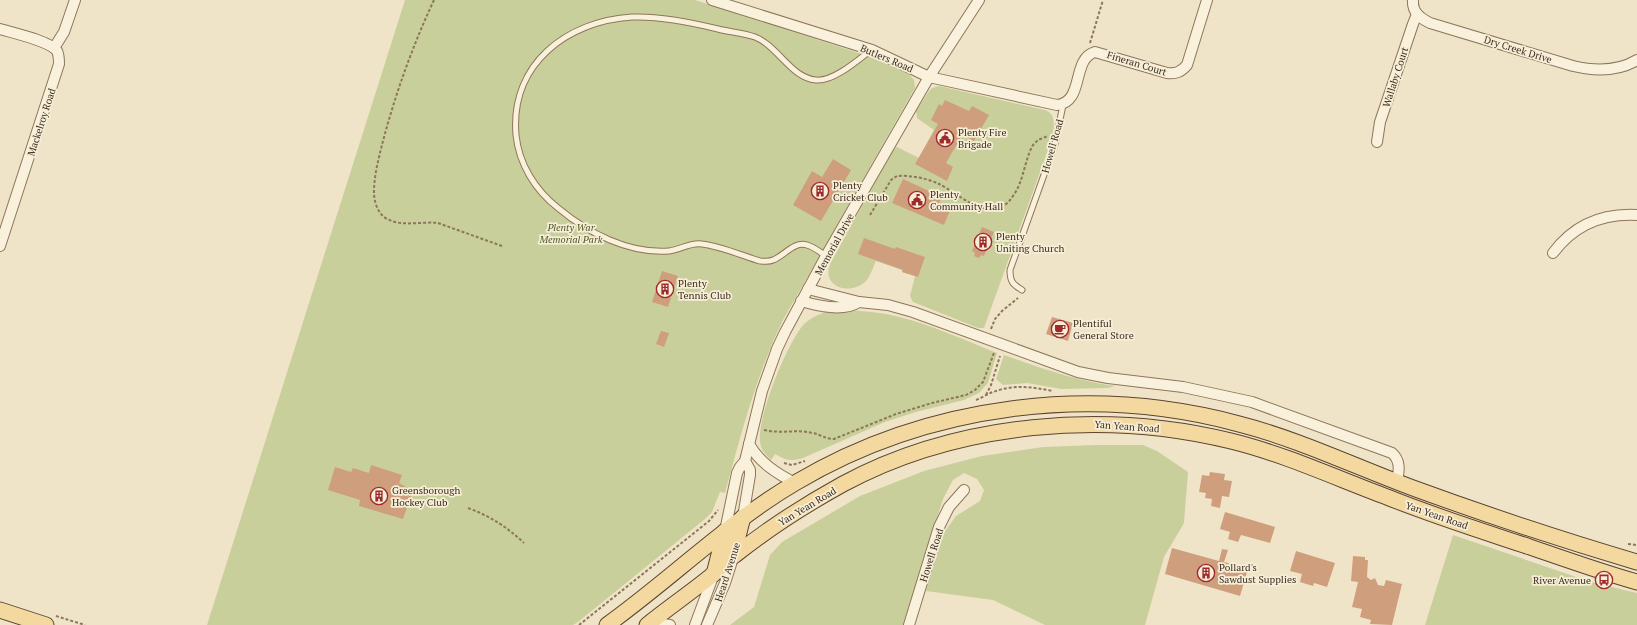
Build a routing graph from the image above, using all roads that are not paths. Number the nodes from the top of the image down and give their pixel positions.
1 (75, 0) edge
2 (712, 0) edge
3 (979, 0) edge
4 (1207, 0) edge
5 (1414, 0) edge
6 (1417, 14) junction
7 (0, 29) edge
8 (54, 48) junction
9 (872, 50) junction
10 (1089, 53) joint
11 (1637, 60) edge
12 (928, 77) junction
13 (1063, 105) junction
14 (1377, 142) dead end
15 (1637, 215) edge
16 (0, 245) edge
17 (1553, 253) dead end
18 (826, 256) junction
19 (808, 289) junction
20 (1022, 290) road end
21 (802, 301) junction
22 (859, 302) junction
23 (749, 444) junction
24 (745, 461) junction
25 (1397, 482) junction
26 (795, 483) junction
27 (964, 490) dead end
28 (744, 517) junction
29 (725, 530) junction
30 (733, 556) junction
31 (1637, 562) edge
32 (714, 574) junction
33 (1637, 582) edge
34 (0, 610) edge
35 (649, 623) edge
36 (46, 625) edge
37 (607, 625) edge
38 (670, 625) edge
39 (695, 625) edge
40 (707, 625) edge
41 (909, 625) edge

1 - 8 street
2 - 9 street, Butlers Road
3 - 12 street, Memorial Drive
4 - 10 street, Fineran Court
5 - 6 street
6 - 11 street, Dry Creek Drive
6 - 14 street, Wallaby Court
7 - 8 street
8 - 16 street, Mackelroy Road
9 - 12 street, Butlers Road
9 - 18 lane
10 - 13 street, Howell Road
12 - 13 street, Butlers Road
12 - 18 street, Memorial Drive
13 - 20 lane, Howell Road
15 - 17 street
18 - 19 street, Memorial Drive
19 - 21 street, Memorial Drive
19 - 22 street
21 - 22 street
21 - 23 street, Memorial Drive
22 - 25 street
23 - 24 street, Memorial Drive
23 - 26 street
24 - 28 street, Memorial Drive
24 - 29 street, Memorial Drive
25 - 26 main road, Yan Yean Road
25 - 31 main road, Yan Yean Road
26 - 28 main road, Yan Yean Road
27 - 41 street, Howell Road
28 - 29 main road, Yan Yean Road
28 - 30 main road, Heard Avenue
29 - 32 main road, Memorial Drive
29 - 37 main road, Yan Yean Road
30 - 32 main road, Yan Yean Road
30 - 33 main road, Yan Yean Road
30 - 40 street, Heard Avenue
32 - 35 main road, Yan Yean Road
32 - 39 street, Heard Avenue
34 - 36 main road
35 - 38 street

